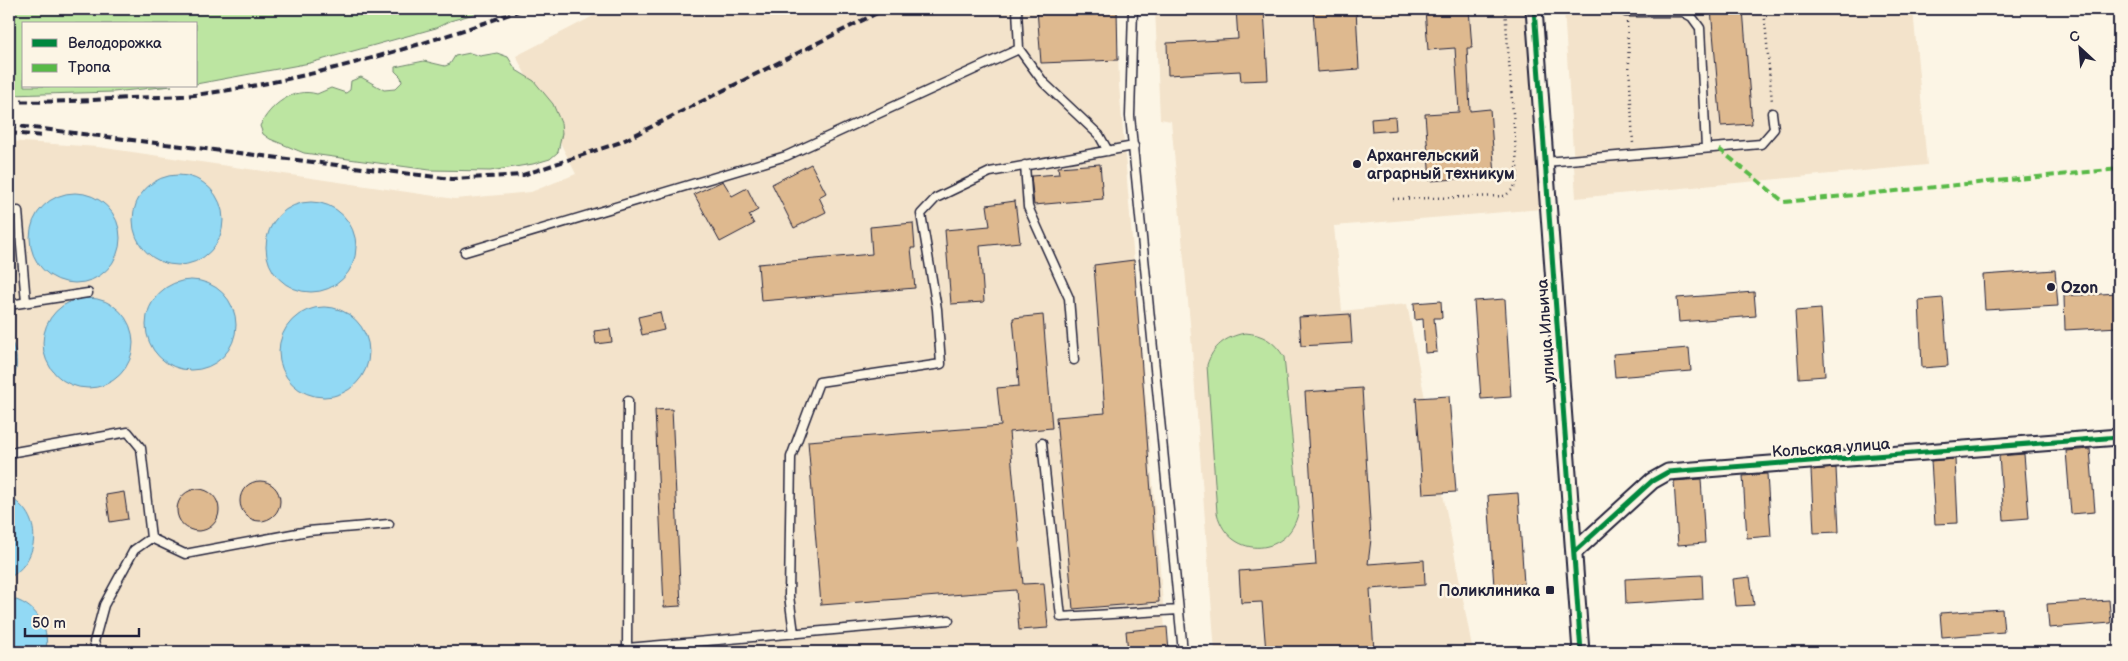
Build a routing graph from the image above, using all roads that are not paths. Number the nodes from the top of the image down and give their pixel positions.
1 (1017, 9) edge
2 (1133, 9) edge
3 (1534, 9) edge
4 (1626, 10) edge
5 (1019, 49) junction
6 (1772, 113) road end
7 (1134, 146) junction
8 (1706, 148) junction
9 (1108, 151) junction
10 (1545, 162) junction
11 (1025, 165) junction
12 (18, 211) dead end
13 (465, 252) dead end
14 (88, 293) dead end
15 (26, 302) junction
16 (9, 305) edge
17 (1074, 360) dead end
18 (628, 401) dead end
19 (2119, 437) edge
20 (1042, 443) dead end
21 (9, 453) edge
22 (389, 524) dead end
23 (151, 538) junction
24 (1574, 552) junction
25 (1179, 610) junction
26 (949, 620) dead end
27 (794, 634) junction
28 (627, 650) edge
29 (98, 652) edge
30 (1183, 652) edge
31 (1581, 652) edge

1 - 5 lane
2 - 7 lane
3 - 10 street, улица Ильича
4 - 8 lane
5 - 9 lane
5 - 13 lane
6 - 8 lane
7 - 9 lane
7 - 25 lane
8 - 10 lane
9 - 11 lane
10 - 24 street, улица Ильича
11 - 17 lane
11 - 27 lane
12 - 15 lane
14 - 15 lane
15 - 16 lane
18 - 28 lane
19 - 24 street, Кольская улица
20 - 25 lane
21 - 23 lane
22 - 23 lane
23 - 29 lane
24 - 31 street, улица Ильича
25 - 30 lane
26 - 27 lane
27 - 28 lane

